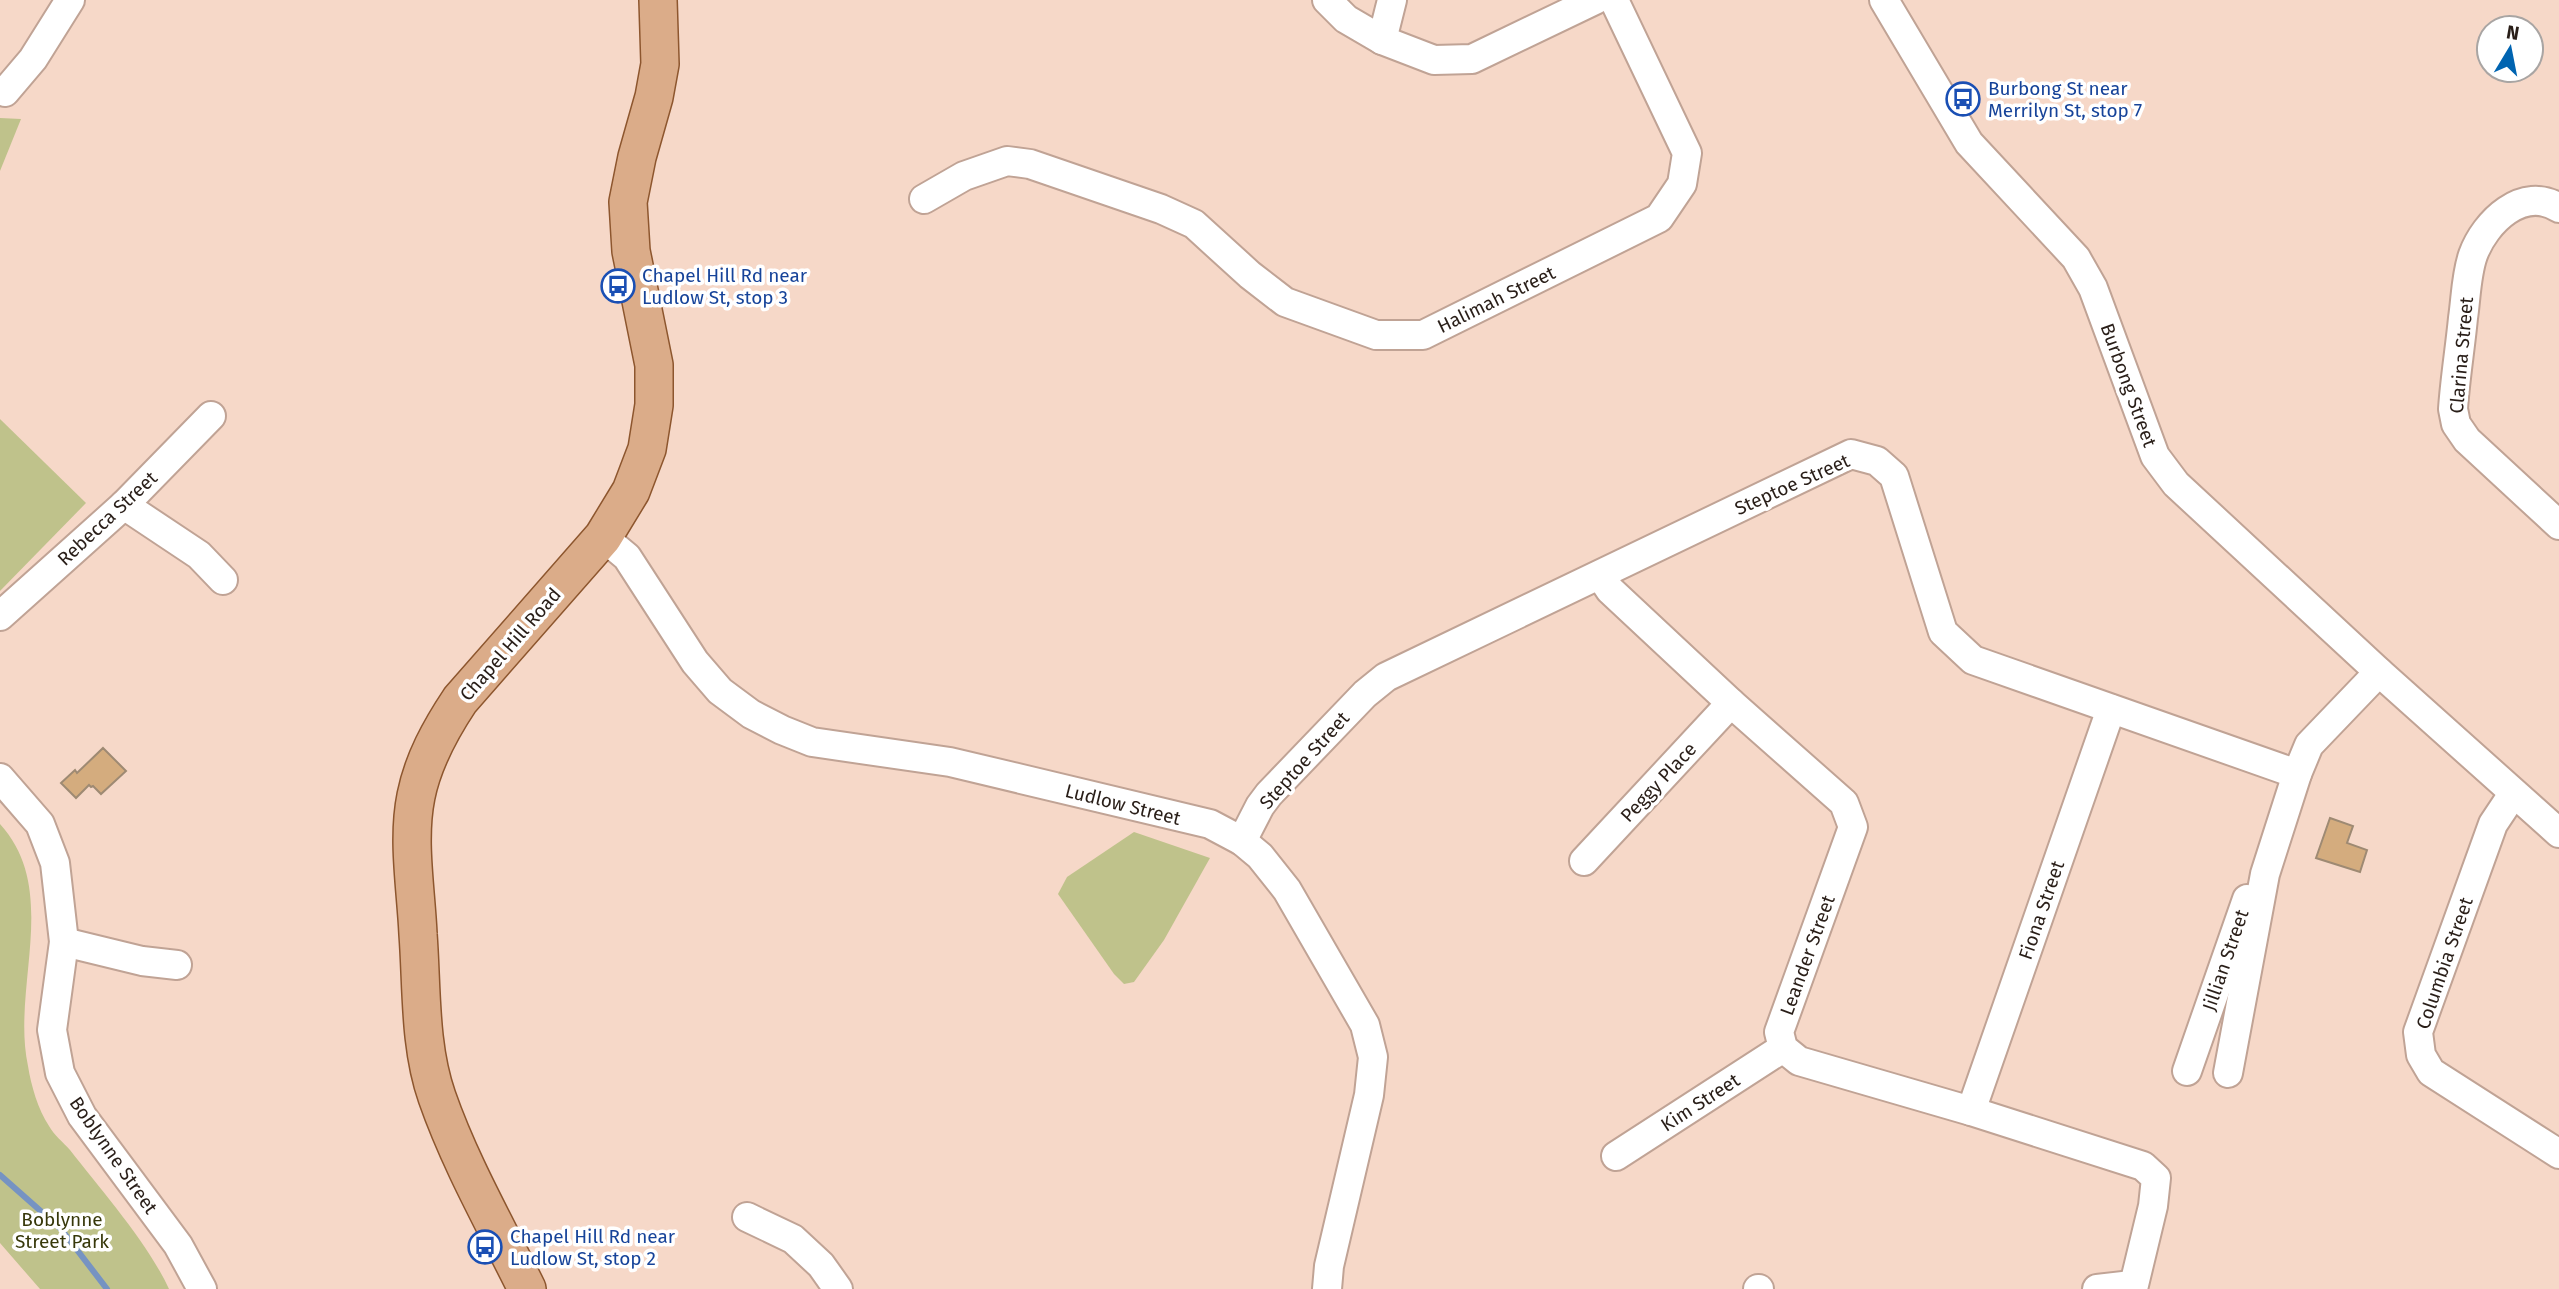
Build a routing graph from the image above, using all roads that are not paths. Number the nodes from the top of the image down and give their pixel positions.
1 (70, 0) edge
2 (658, 0) edge
3 (1327, 0) edge
4 (1392, 0) edge
5 (1595, 0) edge
6 (1614, 0) edge
7 (1884, 0) edge
8 (1382, 40) junction
9 (5, 92) dead end
10 (924, 199) dead end
11 (2559, 208) edge
12 (211, 416) dead end
13 (124, 505) junction
14 (2559, 525) edge
15 (603, 537) junction
16 (1600, 575) junction
17 (223, 580) dead end
18 (0, 617) edge
19 (2379, 672) junction
20 (1731, 703) junction
21 (2111, 709) junction
22 (2297, 774) junction
23 (0, 778) edge
24 (2513, 794) junction
25 (2559, 833) edge
26 (1242, 841) junction
27 (2271, 853) junction
28 (1584, 862) dead end
29 (64, 942) junction
30 (177, 965) dead end
31 (1783, 1048) junction
32 (2187, 1071) dead end
33 (2228, 1073) dead end
34 (1971, 1111) junction
35 (2559, 1154) edge
36 (1616, 1156) dead end
37 (747, 1217) dead end
38 (2132, 1287) edge
39 (202, 1289) edge
40 (527, 1289) edge
41 (838, 1289) edge
42 (1327, 1289) edge
43 (2097, 1289) edge

1 - 9 street
2 - 15 main road, Chapel Hill Road
3 - 8 street
4 - 8 street
5 - 8 street
6 - 10 street, Halimah Street
7 - 19 street, Burbong Street
11 - 14 street, Clarina Street
12 - 13 street, Rebecca Street
13 - 17 street
13 - 18 street, Rebecca Street
15 - 26 street, Ludlow Street
15 - 40 main road, Chapel Hill Road
16 - 20 street, Leander Street
16 - 21 street, Steptoe Street
16 - 26 street, Steptoe Street
19 - 22 street
19 - 24 street, Burbong Street
20 - 28 street, Peggy Place
20 - 31 street, Leander Street
21 - 22 street, Steptoe Street
21 - 34 street, Fiona Street
22 - 27 street, Jillian Street
23 - 29 street, Boblynne Street
24 - 25 street, Burbong Street
24 - 35 street, Columbia Street
26 - 42 street, Ludlow Street
27 - 32 street, Jillian Street
27 - 33 street, Jillian Street
29 - 30 street
29 - 39 street, Boblynne Street
31 - 34 street
31 - 36 street, Kim Street
34 - 38 street
37 - 41 street
38 - 43 street

